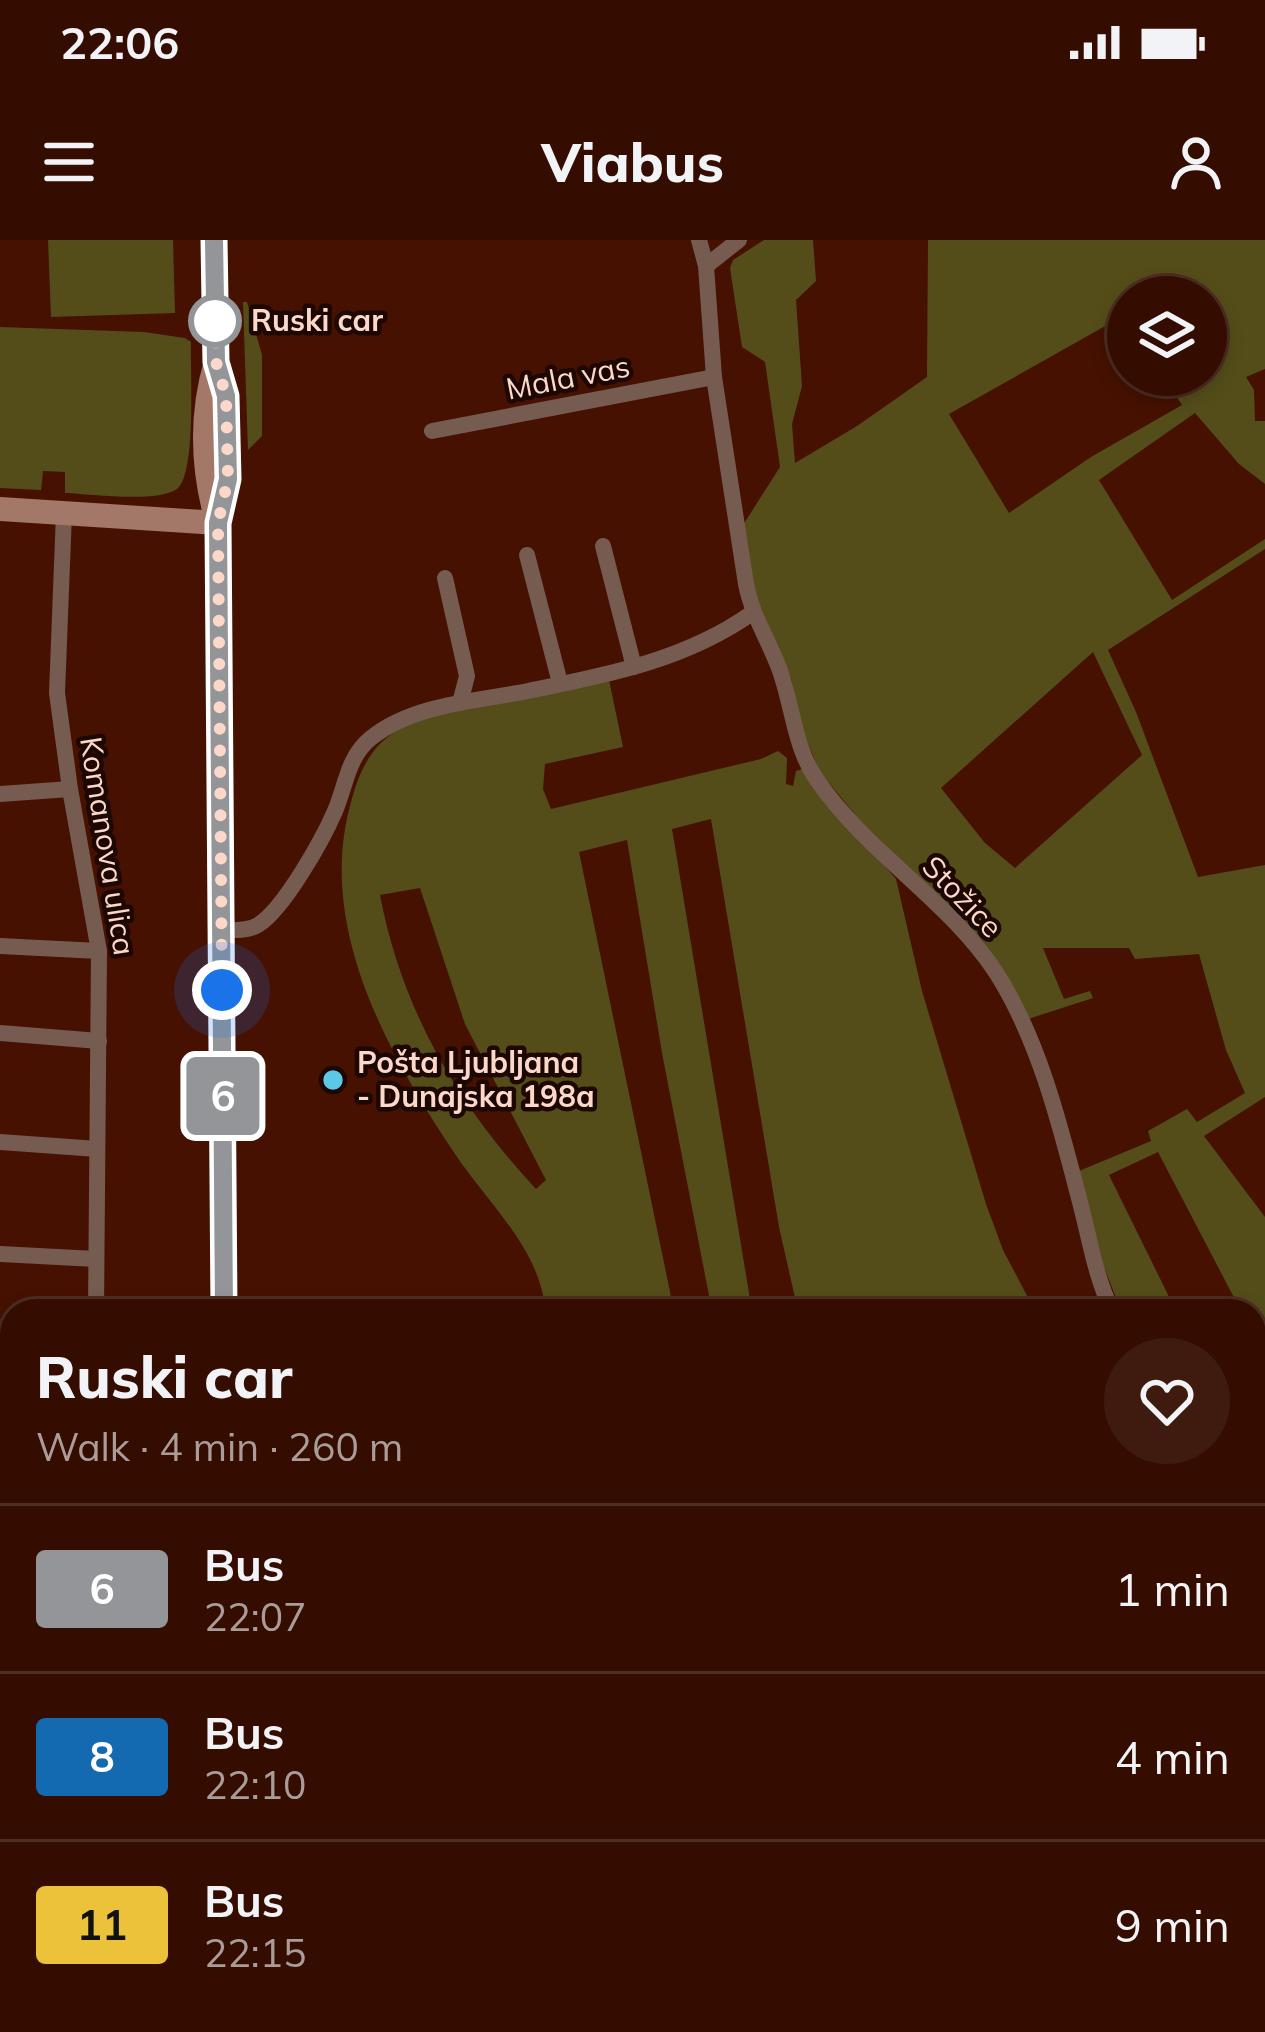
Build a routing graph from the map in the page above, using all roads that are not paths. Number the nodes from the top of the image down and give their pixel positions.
1 (214, 240) edge
2 (699, 240) edge
3 (740, 240) edge
4 (706, 266) junction
5 (714, 377) junction
6 (432, 431) dead end
7 (0, 509) edge
8 (64, 514) junction
9 (218, 523) junction
10 (603, 546) dead end
11 (527, 555) dead end
12 (445, 578) dead end
13 (752, 614) junction
14 (634, 667) junction
15 (560, 683) junction
16 (460, 703) junction
17 (70, 789) junction
18 (0, 794) edge
19 (222, 930) junction
20 (0, 946) edge
21 (99, 951) junction
22 (0, 1033) edge
23 (98, 1042) junction
24 (0, 1142) edge
25 (97, 1149) junction
26 (0, 1254) edge
27 (96, 1259) junction
28 (96, 1299) edge
29 (224, 1299) edge
30 (1109, 1299) edge

1 - 9 main road
2 - 4 street
3 - 4 street
4 - 5 street
5 - 6 street, Mala vas
5 - 13 street
7 - 8 main road
8 - 9 main road
8 - 17 street, Komanova ulica
9 - 19 main road
10 - 14 street
11 - 15 street
12 - 16 street
13 - 14 street
13 - 30 street, Stožice
14 - 15 street
15 - 16 street
16 - 19 street
17 - 18 street
17 - 21 street, Komanova ulica
19 - 29 main road
20 - 21 street
21 - 23 street, Komanova ulica
22 - 23 street
23 - 25 street, Komanova ulica
24 - 25 street
25 - 27 street, Komanova ulica
26 - 27 street
27 - 28 street, Komanova ulica

